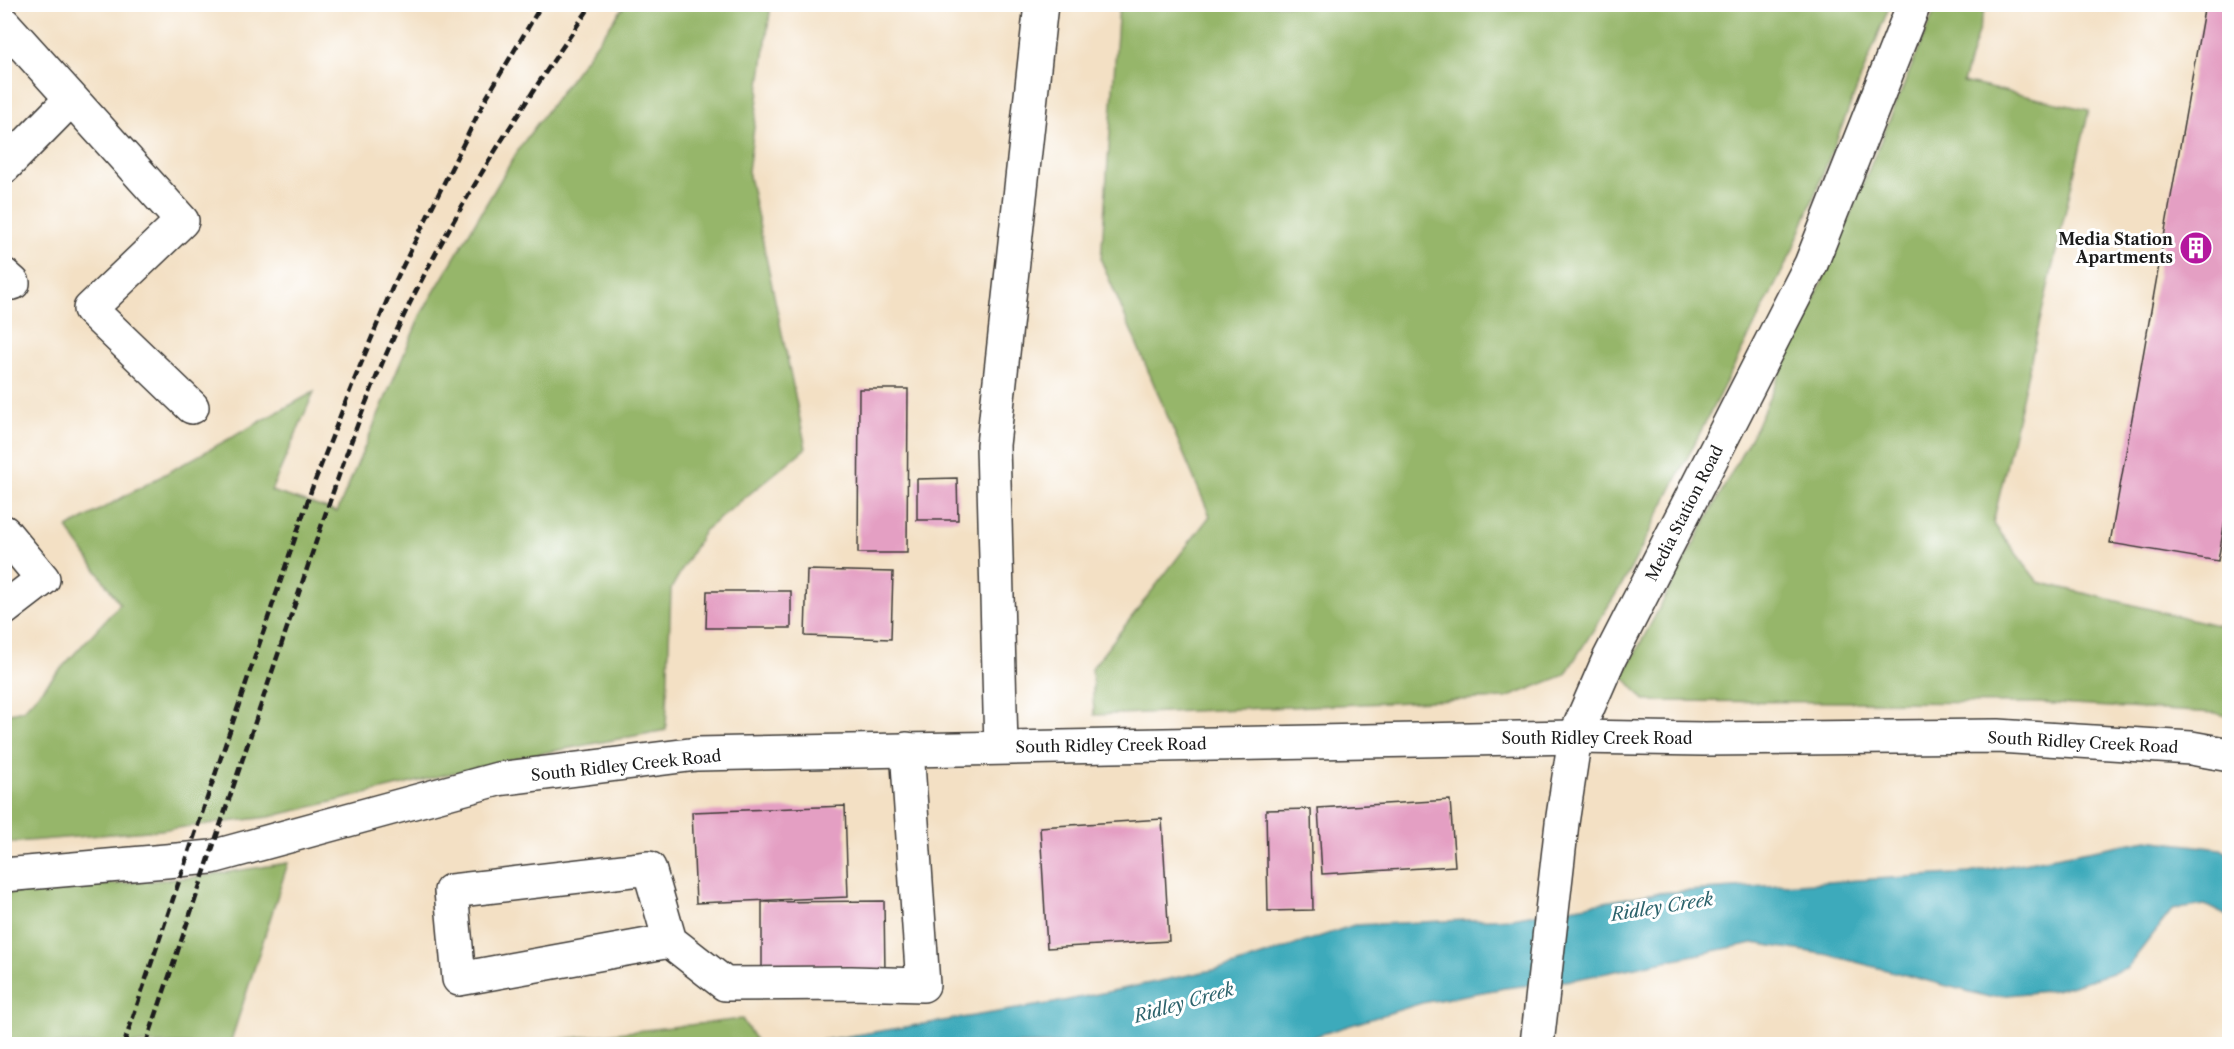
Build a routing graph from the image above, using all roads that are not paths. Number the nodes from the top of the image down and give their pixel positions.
1 (10, 4) edge
2 (1041, 4) edge
3 (1914, 4) edge
4 (4, 10) edge
5 (4, 24) edge
6 (71, 99) junction
7 (4, 167) edge
8 (192, 408) dead end
9 (4, 532) edge
10 (4, 609) edge
11 (1575, 737) junction
12 (1001, 747) junction
13 (908, 749) junction
14 (2229, 755) edge
15 (4, 875) edge
16 (670, 941) junction
17 (1537, 1044) edge

1 - 4 street
2 - 12 street
3 - 11 street, Media Station Road
5 - 6 street
6 - 7 street
6 - 8 street
9 - 10 street
11 - 12 street, South Ridley Creek Road
11 - 14 street, South Ridley Creek Road
11 - 17 street, Media Station Road
12 - 13 street, South Ridley Creek Road
13 - 15 street, South Ridley Creek Road
13 - 16 street
16 - 16 street

